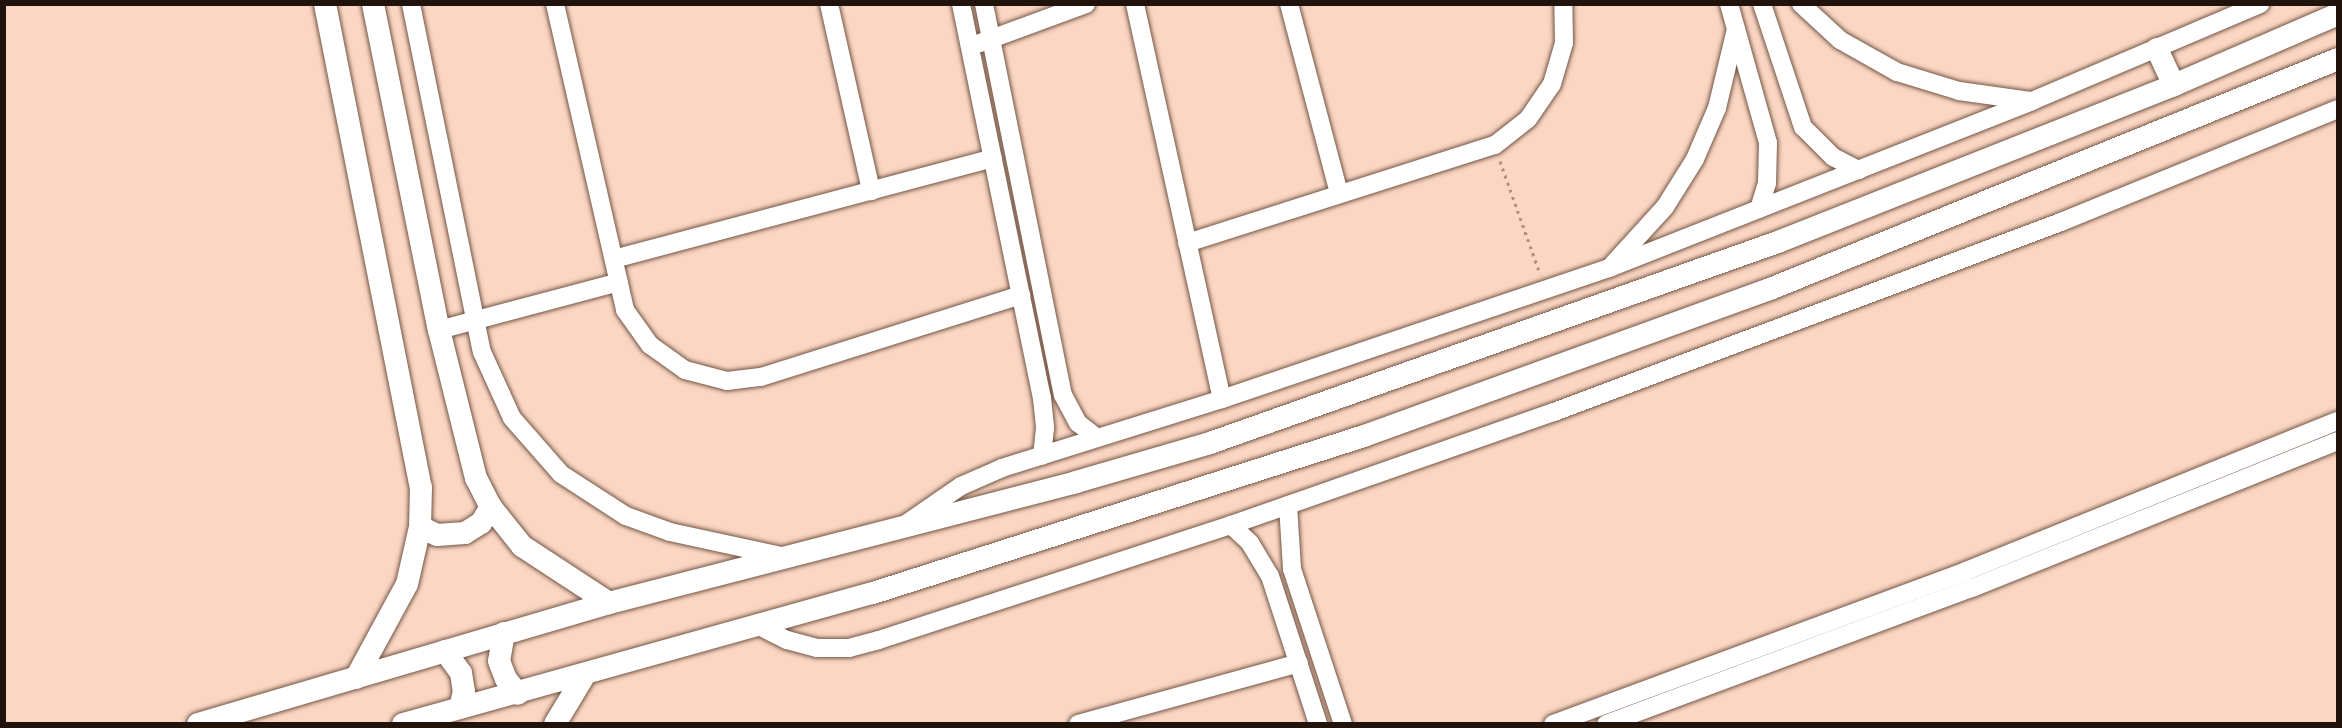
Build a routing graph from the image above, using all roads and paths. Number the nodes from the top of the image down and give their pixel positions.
1 (325, 4) edge
2 (373, 4) edge
3 (411, 4) edge
4 (555, 4) edge
5 (828, 4) edge
6 (961, 4) edge
7 (984, 4) edge
8 (1086, 4) edge
9 (1135, 4) edge
10 (1289, 4) edge
11 (1563, 4) edge
12 (1729, 4) edge
13 (1762, 4) edge
14 (1801, 4) edge
15 (2260, 4) edge
16 (2337, 14) edge
17 (1736, 29) junction
18 (991, 39) junction
19 (970, 46) junction
20 (2157, 49) junction
21 (2337, 59) edge
22 (2174, 86) junction
23 (2032, 101) junction
24 (2337, 109) edge
25 (1495, 145) junction
26 (993, 159) junction
27 (1859, 170) junction
28 (871, 191) junction
29 (1339, 193) junction
30 (1759, 209) junction
31 (1187, 243) junction
32 (614, 259) junction
33 (1609, 268) junction
34 (619, 282) junction
35 (1545, 290) junction
36 (1021, 295) junction
37 (474, 321) junction
38 (440, 330) junction
39 (1222, 399) junction
40 (2337, 420) edge
41 (1097, 438) junction
42 (2337, 441) edge
43 (1042, 456) junction
44 (2180, 497) junction
45 (1288, 505) junction
46 (491, 507) junction
47 (906, 524) junction
48 (1231, 525) junction
49 (420, 527) junction
50 (781, 556) junction
51 (1289, 556) junction
52 (1265, 565) junction
53 (1969, 580) junction
54 (609, 603) junction
55 (1308, 619) junction
56 (759, 626) junction
57 (1287, 626) junction
58 (504, 633) junction
59 (445, 651) junction
60 (1299, 663) junction
61 (584, 676) junction
62 (356, 678) junction
63 (518, 693) junction
64 (460, 708) junction
65 (198, 723) edge
66 (403, 723) edge
67 (555, 723) edge
68 (1078, 723) edge
69 (1318, 723) edge
70 (1343, 723) edge
71 (1553, 723) edge
72 (1606, 723) edge

1 - 49 street
2 - 38 street
3 - 37 street
4 - 32 street
5 - 28 street
6 - 19 street
7 - 18 street
8 - 18 street
9 - 31 street
10 - 29 street
11 - 25 street
12 - 17 street
13 - 27 street
14 - 23 street
15 - 20 street
16 - 22 street
17 - 30 street
17 - 33 street
18 - 19 street
18 - 41 street
19 - 26 street
20 - 22 street
20 - 23 street
21 - 56 street
22 - 47 street
23 - 27 street
24 - 45 street
25 - 29 street
25 - 35 path
26 - 28 street
26 - 36 street
27 - 30 street
28 - 32 street
29 - 31 street
30 - 33 street
31 - 39 street
32 - 34 street
33 - 35 street
34 - 36 street
34 - 37 street
35 - 39 street
36 - 43 street
37 - 38 street
37 - 50 street
38 - 46 street
39 - 41 street
40 - 44 street
41 - 43 street
42 - 44 street
43 - 47 street
44 - 53 street
45 - 48 street
45 - 51 street
46 - 49 street
46 - 54 street
47 - 50 street
48 - 52 street
48 - 56 street
49 - 62 street
50 - 54 street
51 - 52 street
51 - 55 street
52 - 57 street
53 - 71 street
53 - 72 street
54 - 58 street
55 - 57 street
55 - 70 street
56 - 61 street
57 - 60 street
58 - 59 street
58 - 63 street
59 - 62 street
59 - 64 street
60 - 68 street
60 - 69 street
61 - 63 street
61 - 67 street
62 - 65 street
63 - 64 street
64 - 66 street

